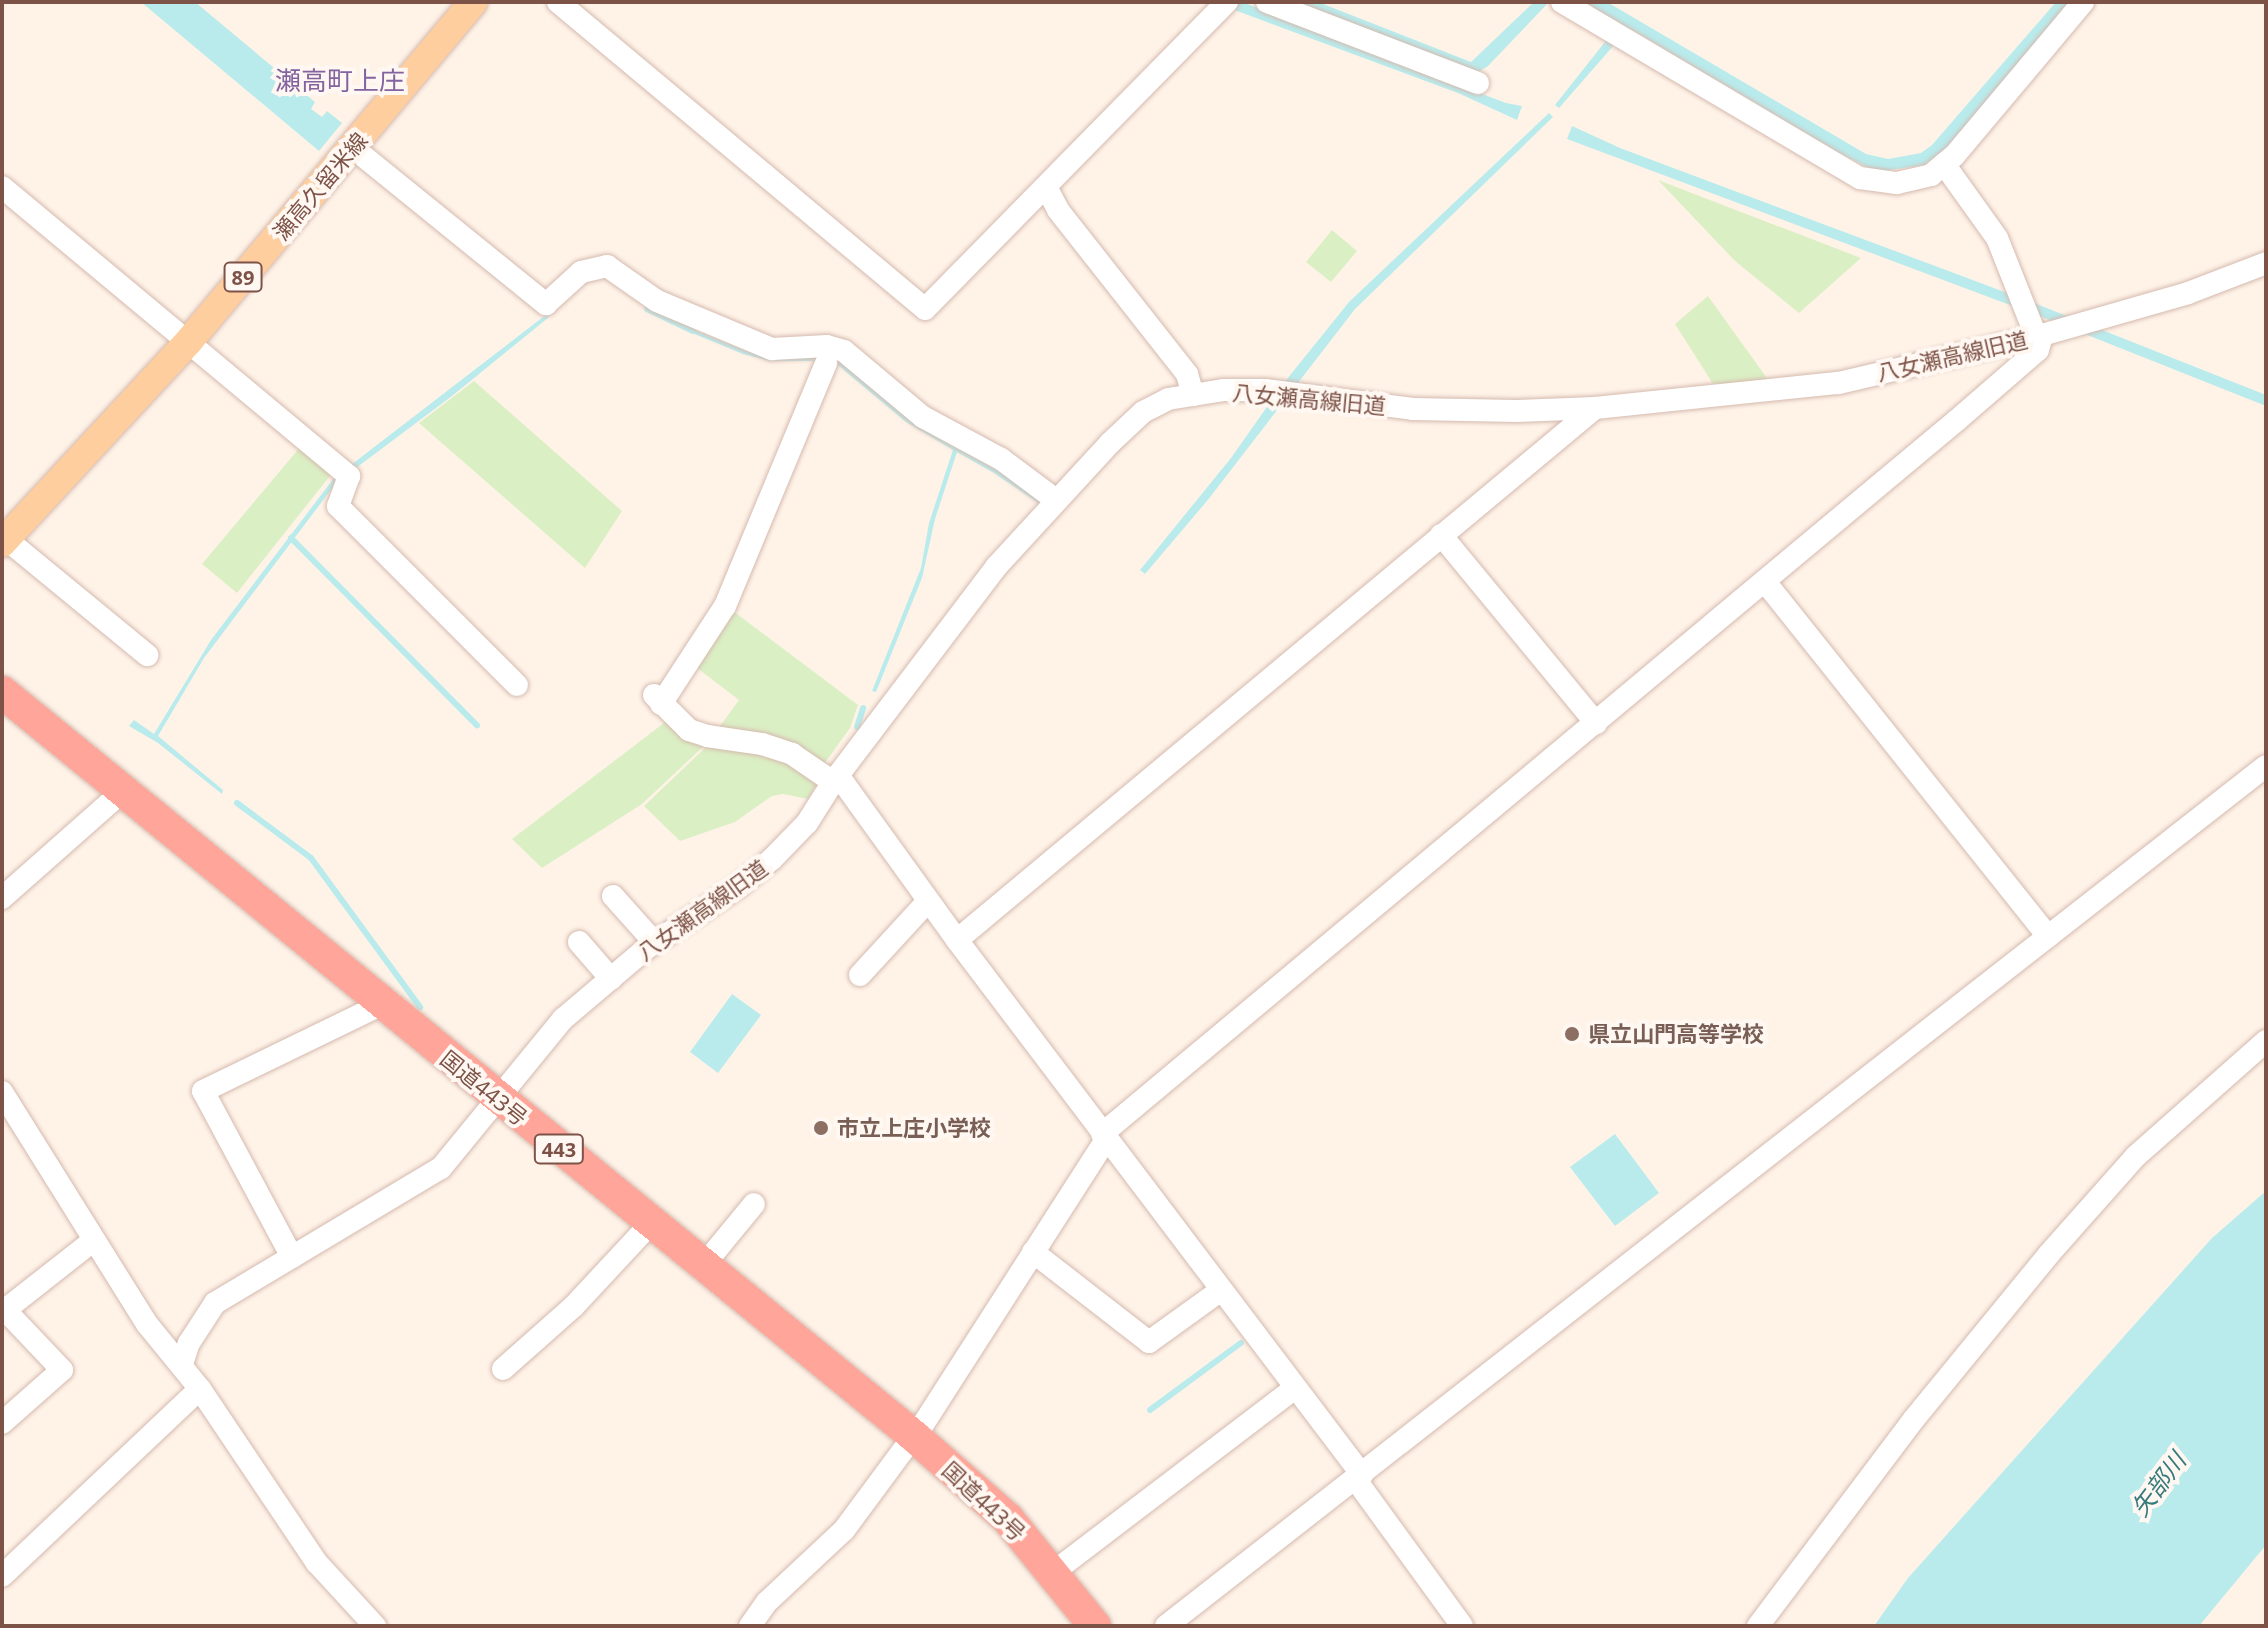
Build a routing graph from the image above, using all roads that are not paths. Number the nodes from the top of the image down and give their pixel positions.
1 (473, 2) edge
2 (558, 2) edge
3 (1227, 2) edge
4 (1267, 2) edge
5 (1562, 2) edge
6 (2083, 2) edge
7 (1478, 83) dead end
8 (352, 147) junction
9 (1944, 164) junction
10 (2, 187) edge
11 (1046, 187) junction
12 (2266, 263) edge
13 (2039, 336) junction
14 (189, 341) junction
15 (826, 363) dead end
16 (1193, 395) junction
17 (1595, 408) junction
18 (1056, 500) junction
19 (1441, 535) junction
20 (4, 541) edge
21 (1766, 583) junction
22 (147, 655) dead end
23 (517, 685) dead end
24 (2, 692) edge
25 (1596, 723) junction
26 (2266, 766) edge
27 (836, 779) junction
28 (124, 790) junction
29 (613, 896) dead end
30 (2, 898) edge
31 (928, 901) junction
32 (2048, 936) junction
33 (957, 940) junction
34 (579, 942) dead end
35 (655, 943) junction
36 (860, 975) dead end
37 (611, 979) junction
38 (382, 1004) junction
39 (2266, 1041) edge
40 (2, 1092) edge
41 (499, 1100) junction
42 (1104, 1136) junction
43 (754, 1204) dead end
44 (651, 1223) junction
45 (94, 1240) junction
46 (1033, 1252) junction
47 (292, 1257) junction
48 (703, 1266) junction
49 (1221, 1290) junction
50 (182, 1364) junction
51 (503, 1369) dead end
52 (1295, 1388) junction
53 (200, 1389) junction
54 (2, 1423) edge
55 (909, 1443) junction
56 (1359, 1477) junction
57 (1064, 1564) dead end
58 (2, 1576) edge
59 (375, 1626) edge
60 (750, 1626) edge
61 (1095, 1626) edge
62 (1166, 1626) edge
63 (1462, 1626) edge
64 (1758, 1626) edge

1 - 8 main road, 瀬高久留米線 / 89
2 - 11 street
3 - 11 street
4 - 7 street
5 - 9 street
6 - 9 street
8 - 14 main road, 瀬高久留米線 / 89
8 - 18 street
9 - 13 street
10 - 14 street
11 - 16 street
12 - 13 street, 八女瀬高線旧道
13 - 17 street, 八女瀬高線旧道
13 - 21 street
14 - 20 main road, 瀬高久留米線 / 89
14 - 23 street
15 - 27 street
16 - 17 street, 八女瀬高線旧道
16 - 18 street, 八女瀬高線旧道
17 - 19 street
18 - 27 street, 八女瀬高線旧道
19 - 25 street
19 - 33 street
20 - 22 street
21 - 25 street
21 - 32 street
24 - 28 highway, 国道443号 / 443
25 - 42 street
26 - 32 street
27 - 31 street
27 - 35 street, 八女瀬高線旧道
28 - 30 street
28 - 38 highway, 国道443号 / 443
29 - 35 street
31 - 33 street
31 - 36 street
32 - 56 street
33 - 42 street
34 - 37 street
35 - 37 street, 八女瀬高線旧道
37 - 41 street, 八女瀬高線旧道
38 - 41 highway, 国道443号 / 443
38 - 47 street
39 - 64 street
40 - 45 street
41 - 44 highway, 国道443号 / 443
41 - 47 street, 八女瀬高線旧道
42 - 46 street
42 - 49 street
43 - 48 street
44 - 48 highway, 国道443号 / 443
44 - 51 street
45 - 50 street
45 - 54 street
46 - 49 street
46 - 55 street
47 - 50 street, 八女瀬高線旧道
48 - 55 highway, 国道443号 / 443
49 - 52 street
50 - 53 street
52 - 56 street
52 - 57 street
53 - 58 street
53 - 59 street
55 - 60 street
55 - 61 highway, 国道443号 / 443
56 - 62 street
56 - 63 street

